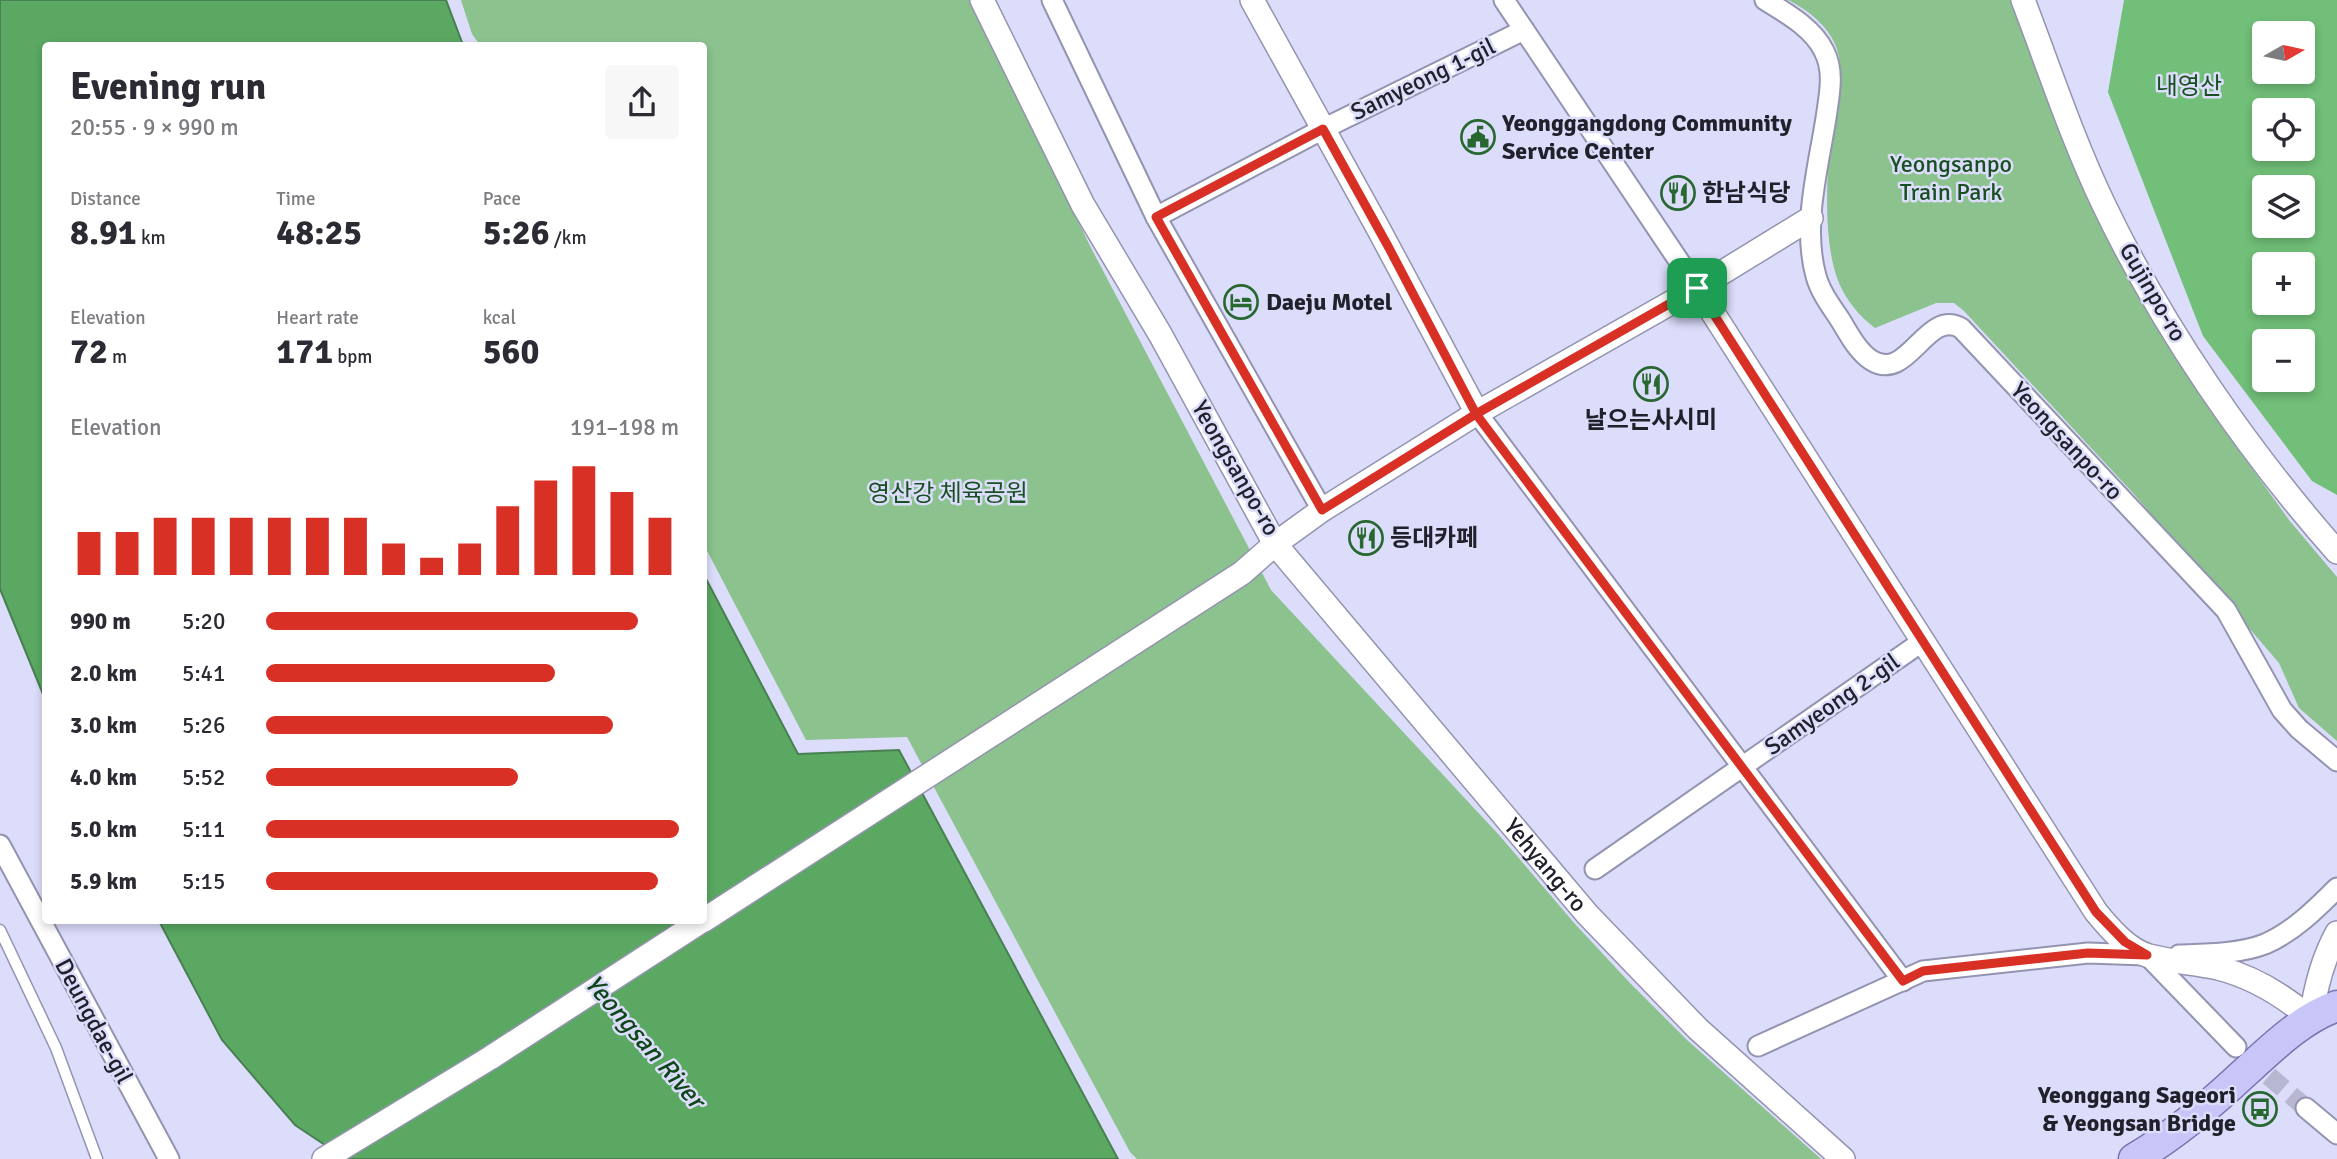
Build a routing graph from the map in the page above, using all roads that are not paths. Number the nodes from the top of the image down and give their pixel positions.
1 (982, 0) edge
2 (1052, 0) edge
3 (1252, 0) edge
4 (1504, 0) edge
5 (1765, 0) edge
6 (2023, 0) edge
7 (1524, 30) junction
8 (1323, 129) junction
9 (1156, 217) junction
10 (1811, 218) junction
11 (1697, 288) junction
12 (1476, 414) junction
13 (1322, 510) junction
14 (1275, 544) junction
15 (2337, 552) edge
16 (1923, 641) junction
17 (2337, 761) edge
18 (1742, 767) junction
19 (0, 845) edge
20 (1595, 869) dead end
21 (2337, 888) edge
22 (707, 917) edge
23 (42, 923) edge
24 (43, 924) edge
25 (697, 924) edge
26 (0, 930) edge
27 (2337, 933) edge
28 (2147, 955) junction
29 (1903, 981) junction
30 (2324, 1012) edge
31 (1758, 1046) dead end
32 (2236, 1047) tunnel mouth
33 (2306, 1108) tunnel mouth
34 (2337, 1134) edge
35 (97, 1159) edge
36 (169, 1159) edge
37 (324, 1159) edge
38 (1843, 1159) edge
39 (2134, 1159) edge

1 - 14 street, Yeongsanpo-ro
2 - 9 street
3 - 8 street, Samyeong 1-gil
4 - 7 street, Samyeong 1-gil
5 - 10 street, Yeongsanpo-ro
6 - 15 street, Gujinpo-ro
7 - 8 street, Samyeong 1-gil
7 - 11 street, Samyeong 1-gil
8 - 9 street, Samyeong 1-gil
8 - 12 street, Samyeong 1-gil
9 - 13 street
10 - 11 street, Yeongsanpo-ro
10 - 17 street, Yeongsanpo-ro
11 - 12 street, Yeongsanpo-ro
11 - 16 street
12 - 13 street, Yeongsanpo-ro
12 - 18 street, Samyeong 2-gil
13 - 14 street, Yeongsanpo-ro
14 - 22 street
14 - 38 street, Yehyang-ro
16 - 18 street, Samyeong 2-gil
16 - 28 street
18 - 20 street, Samyeong 2-gil
18 - 29 street, Samyeong 2-gil
19 - 23 street, Deungdae-gil
21 - 28 street
24 - 36 street, Deungdae-gil
25 - 37 street
26 - 35 lane
27 - 30 street
28 - 29 street
28 - 30 street
28 - 32 street
29 - 31 street
30 - 39 main road
33 - 34 street

